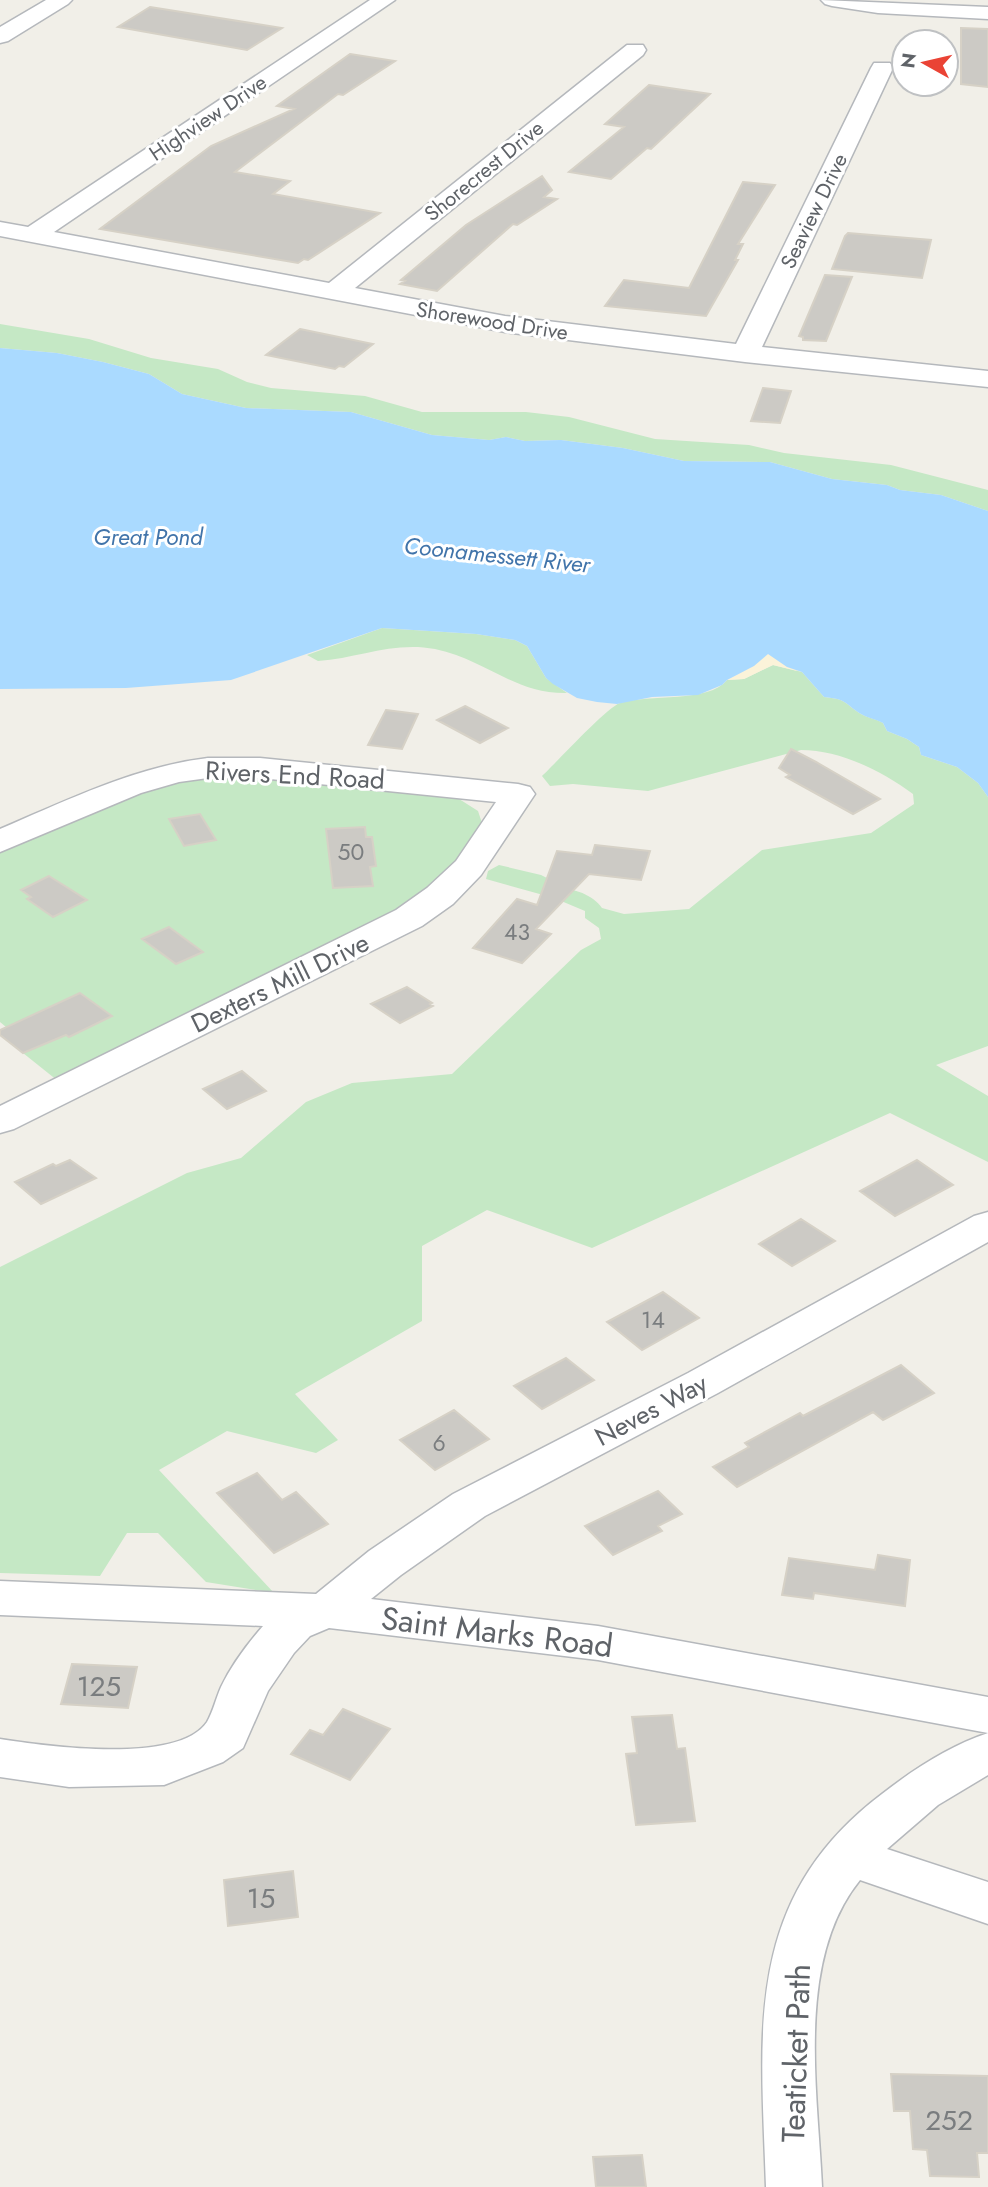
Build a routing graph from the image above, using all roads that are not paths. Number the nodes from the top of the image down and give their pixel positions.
1 (61, 0) edge
2 (384, 0) edge
3 (832, 0) edge
4 (988, 13) edge
5 (0, 36) edge
6 (635, 50) dead end
7 (882, 68) dead end
8 (0, 229) edge
9 (32, 236) junction
10 (333, 293) junction
11 (745, 354) junction
12 (988, 379) edge
13 (518, 794) joint
14 (0, 842) edge
15 (0, 1121) edge
16 (988, 1225) edge
17 (0, 1598) edge
18 (326, 1611) junction
19 (988, 1715) edge
20 (988, 1752) edge
21 (0, 1758) edge
22 (849, 1856) junction
23 (988, 1903) edge
24 (793, 2187) edge

1 - 5 street
2 - 9 street, Highview Drive
3 - 4 street
6 - 10 street, Shorecrest Drive
7 - 11 street, Seaview Drive
8 - 9 street, Shorewood Drive
9 - 10 street, Shorewood Drive
10 - 11 street, Shorewood Drive
11 - 12 street, Shorewood Drive
13 - 14 street, Rivers End Road
13 - 15 street, Dexters Mill Drive
16 - 18 street, Neves Way
17 - 18 street, Saint Marks Road
18 - 19 street, Saint Marks Road
18 - 21 street
20 - 22 street, Teaticket Path
22 - 23 street
22 - 24 street, Teaticket Path

